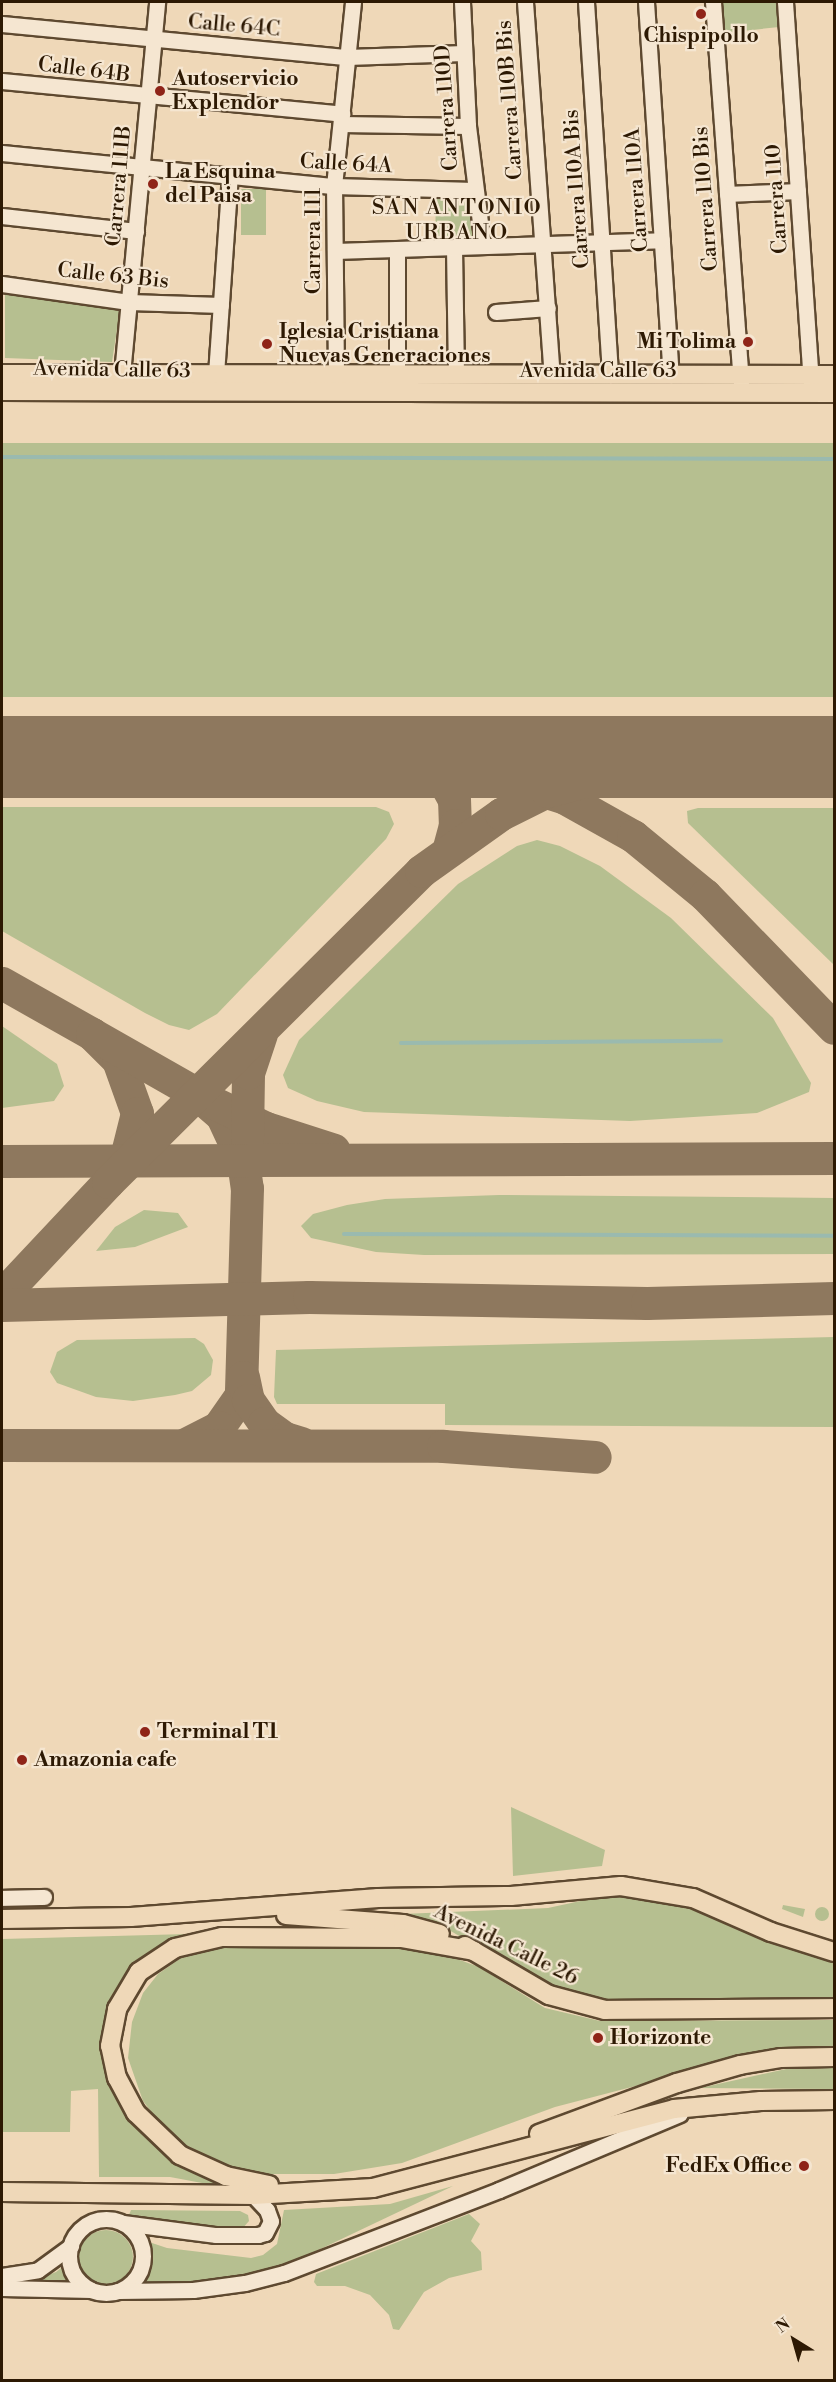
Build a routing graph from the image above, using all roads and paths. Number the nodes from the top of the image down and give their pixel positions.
1 (158, 2) edge
2 (353, 2) edge
3 (462, 2) edge
4 (525, 2) edge
5 (586, 2) edge
6 (646, 2) edge
7 (712, 2) edge
8 (785, 2) edge
9 (2, 24) edge
10 (153, 40) junction
11 (464, 53) junction
12 (347, 57) junction
13 (2, 81) edge
14 (148, 98) junction
15 (341, 119) junction
16 (468, 126) junction
17 (2, 153) edge
18 (141, 168) junction
19 (230, 176) junction
20 (334, 186) junction
21 (474, 190) junction
22 (798, 191) junction
23 (727, 194) junction
24 (2, 216) edge
25 (135, 231) junction
26 (662, 240) junction
27 (602, 242) junction
28 (542, 244) junction
29 (483, 246) junction
30 (454, 247) junction
31 (397, 249) junction
32 (335, 251) junction
33 (2, 284) edge
34 (129, 302) junction
35 (221, 305) junction
36 (548, 308) junction
37 (496, 312) dead end
38 (2, 374) edge
39 (122, 374) junction
40 (216, 374) junction
41 (336, 374) junction
42 (397, 374) junction
43 (456, 375) junction
44 (552, 375) junction
45 (610, 375) junction
46 (671, 375) junction
47 (740, 375) junction
48 (810, 375) junction
49 (834, 375) edge
50 (2, 391) edge
51 (742, 393) junction
52 (812, 393) junction
53 (834, 393) edge
54 (44, 1897) dead end
55 (2, 1898) edge
56 (230, 1912) junction
57 (2, 1919) edge
58 (474, 1951) junction
59 (834, 1952) edge
60 (834, 2008) edge
61 (834, 2057) edge
62 (834, 2100) edge
63 (699, 2106) junction
64 (428, 2175) junction
65 (2, 2192) edge
66 (319, 2192) junction
67 (253, 2195) junction
68 (122, 2223) junction
69 (71, 2246) junction
70 (2, 2276) edge
71 (2, 2288) edge
72 (93, 2291) junction
73 (118, 2291) junction

1 - 10 street, Carrera 111B
2 - 12 street, Carrera 111
3 - 11 street, Carrera 110D
4 - 28 street, Carrera 110B Bis
5 - 27 street, Carrera 110A Bis
6 - 26 street, Carrera 110A
7 - 23 street, Carrera 110 Bis
8 - 22 street, Carrera 110
9 - 10 street, Calle 64C
10 - 12 street, Calle 64C
10 - 14 street, Carrera 111B
11 - 12 street, Calle 64C
11 - 16 street, Carrera 110D
12 - 15 street, Carrera 111
13 - 14 street, Calle 64B
14 - 15 street, Calle 64B
14 - 18 street, Carrera 111B
15 - 16 street, Calle 64B
15 - 20 street, Carrera 111
16 - 21 street, Carrera 110D
17 - 18 street, Calle 64A
18 - 19 street, Calle 64A
18 - 25 street, Carrera 111B
19 - 20 street, Calle 64A
19 - 35 street
20 - 21 street, Calle 64A
20 - 32 street, Carrera 111
21 - 29 street, Carrera 110D
22 - 23 street
22 - 48 street, Carrera 110
23 - 47 street, Carrera 110 Bis
24 - 25 street
25 - 34 street, Carrera 111B
26 - 27 street
26 - 46 street, Carrera 110A
27 - 28 street
27 - 45 street, Carrera 110A Bis
28 - 29 street
28 - 36 street, Carrera 110B Bis
29 - 30 street
30 - 31 street
30 - 43 street
31 - 32 street
31 - 42 street
32 - 41 street, Carrera 111
33 - 34 street, Calle 63 Bis
34 - 35 street, Calle 63 Bis
34 - 39 street, Carrera 111B
35 - 40 street
36 - 37 street
36 - 44 street, Carrera 110B Bis
38 - 39 main road, Avenida Calle 63
39 - 40 main road, Avenida Calle 63
40 - 41 main road, Avenida Calle 63
41 - 42 main road, Avenida Calle 63
42 - 43 main road, Avenida Calle 63
43 - 44 main road, Avenida Calle 63
44 - 45 main road, Avenida Calle 63
45 - 46 main road, Avenida Calle 63
46 - 47 main road, Avenida Calle 63
47 - 48 main road, Avenida Calle 63
47 - 51 street, Carrera 110 Bis
48 - 49 main road, Avenida Calle 63
48 - 52 street, Carrera 110
50 - 51 main road, Avenida Calle 63
51 - 52 main road, Avenida Calle 63
52 - 53 main road, Avenida Calle 63
54 - 55 street
56 - 57 main road, Avenida Calle 26
56 - 58 main road, Avenida Calle 26
56 - 59 main road, Avenida Calle 26
58 - 60 main road, Avenida Calle 26
58 - 66 main road
61 - 64 main road
62 - 63 main road
63 - 64 main road
63 - 73 street
64 - 66 main road
65 - 67 main road
66 - 67 main road
67 - 68 street
68 - 69 street
68 - 73 street
69 - 70 street
69 - 72 street
71 - 72 street
72 - 73 street

